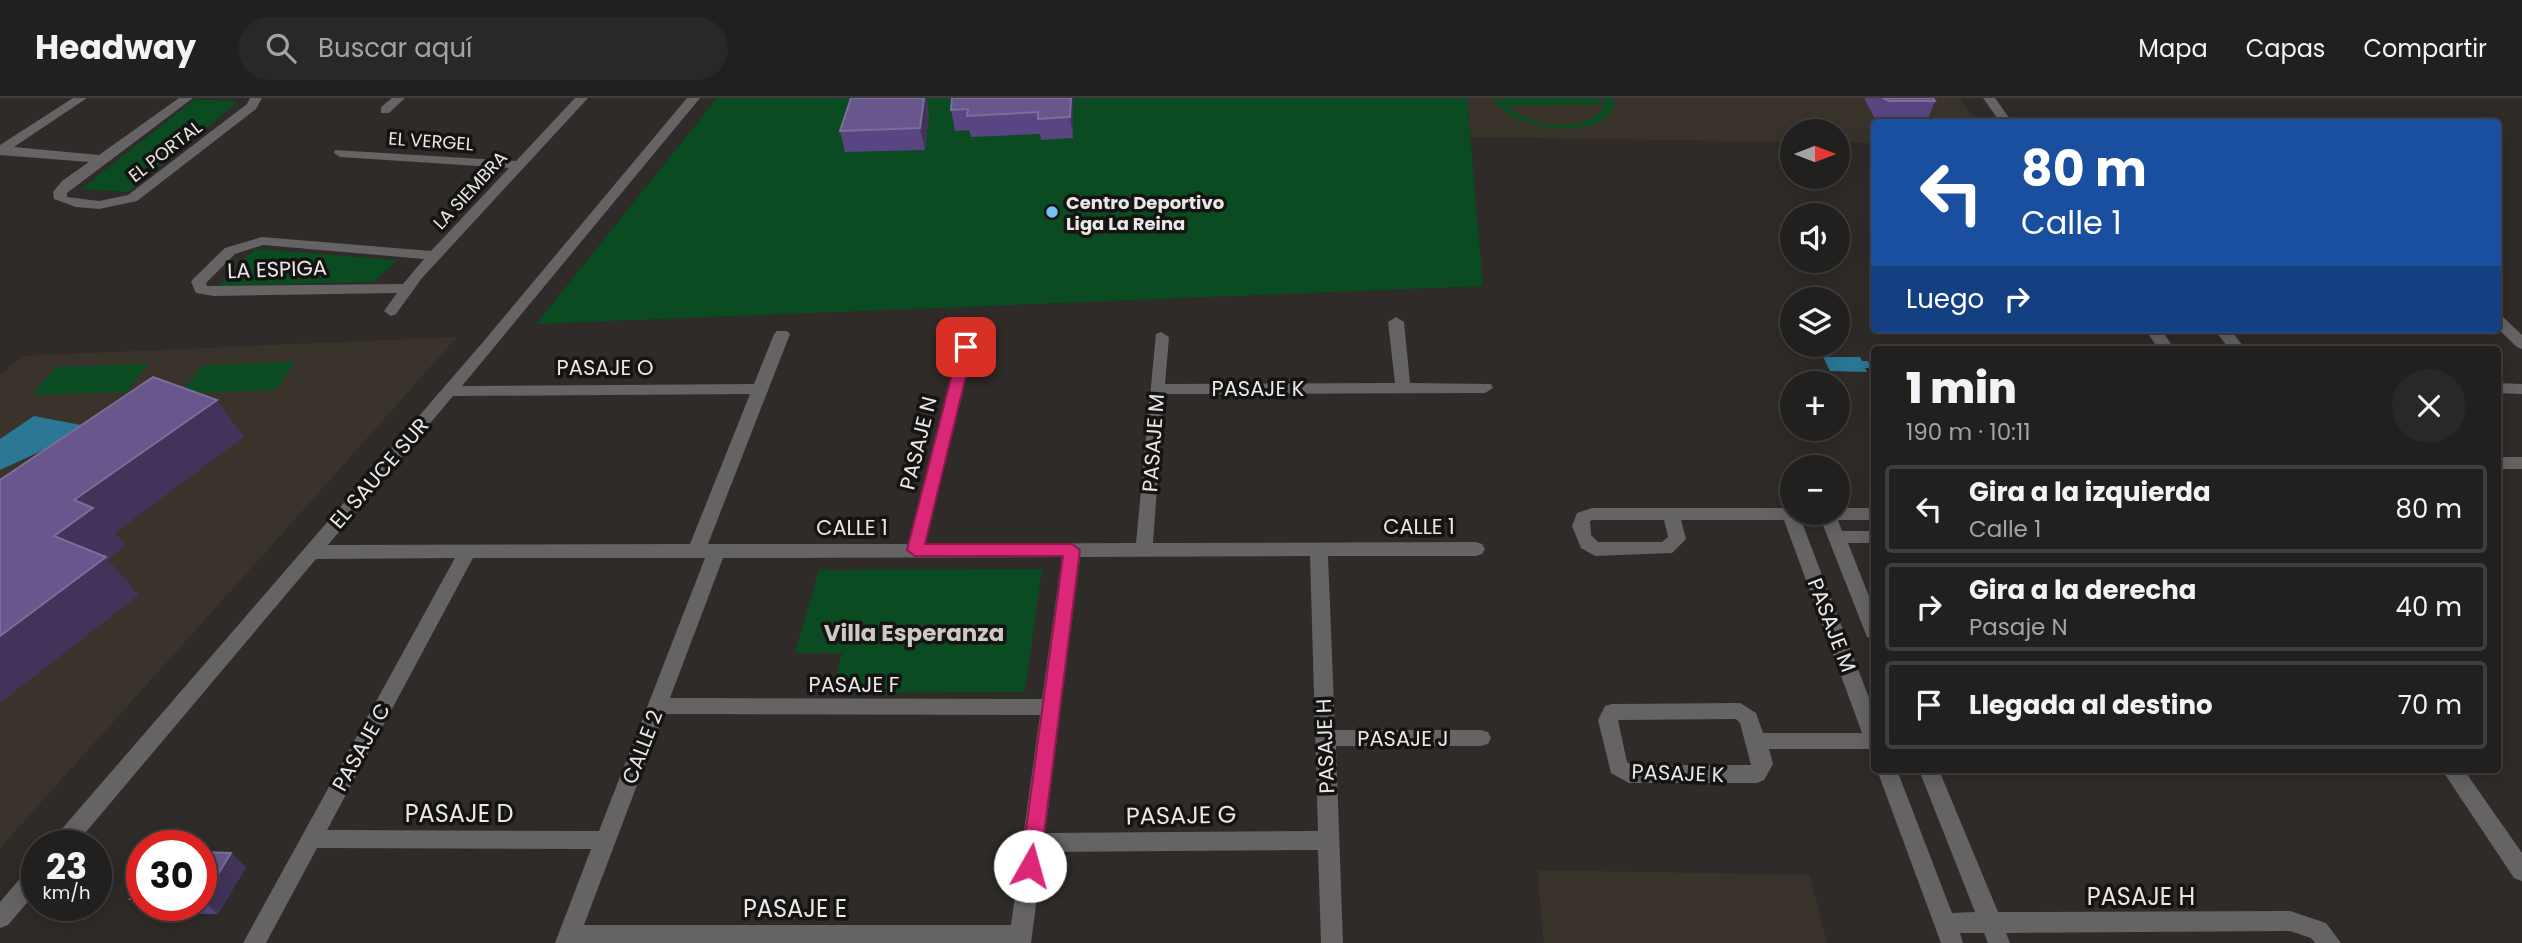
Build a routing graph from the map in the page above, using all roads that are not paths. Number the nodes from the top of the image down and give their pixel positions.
1 (81, 98) edge
2 (187, 98) edge
3 (256, 98) edge
4 (399, 98) edge
5 (582, 98) edge
6 (694, 98) edge
7 (1989, 98) edge
8 (385, 110) dead end
9 (2004, 119) edge
10 (0, 150) edge
11 (340, 153) dead end
12 (102, 159) junction
13 (519, 165) junction
14 (434, 256) junction
15 (405, 288) junction
16 (391, 312) dead end
17 (1396, 322) dead end
18 (2501, 323) edge
19 (782, 334) dead end
20 (1161, 337) dead end
21 (2522, 344) edge
22 (966, 347) dead end
23 (1157, 388) junction
24 (1403, 388) junction
25 (1485, 388) dead end
26 (2501, 388) edge
27 (2522, 388) edge
28 (761, 389) junction
29 (449, 391) junction
30 (2501, 463) edge
31 (2522, 463) edge
32 (1671, 514) junction
33 (1780, 514) edge
34 (1850, 514) edge
35 (1871, 514) edge
36 (1795, 525) edge
37 (1831, 525) edge
38 (1836, 537) junction
39 (1871, 537) edge
40 (1144, 549) junction
41 (1319, 549) junction
42 (1476, 549) dead end
43 (707, 550) junction
44 (915, 550) junction
45 (1072, 550) junction
46 (468, 551) junction
47 (311, 552) junction
48 (1871, 624) edge
49 (1867, 698) edge
50 (657, 706) junction
51 (1051, 706) junction
52 (1871, 721) edge
53 (1325, 738) junction
54 (1481, 738) dead end
55 (1871, 739) edge
56 (1756, 741) junction
57 (1888, 773) edge
58 (1931, 773) edge
59 (2454, 773) edge
60 (75, 830) edge
61 (311, 839) junction
62 (606, 840) junction
63 (1328, 840) junction
64 (1033, 843) junction
65 (2522, 871) edge
66 (21, 894) edge
67 (0, 918) edge
68 (1948, 933) edge
69 (1995, 933) edge
70 (567, 939) edge
71 (1021, 939) edge
72 (254, 943) edge
73 (1332, 943) edge
74 (2330, 943) edge

1 - 10 street
2 - 12 street, EL PORTAL
3 - 12 street, EL PORTAL
4 - 8 street
5 - 13 street, LA SIEMBRA
6 - 29 street, EL SAUCE SUR
7 - 9 street
10 - 12 street, EL PORTAL
11 - 13 street, EL VERGEL
13 - 14 street, LA SIEMBRA
14 - 15 street, LA SIEMBRA
14 - 15 street, LA ESPIGA
15 - 16 street, LA SIEMBRA
17 - 24 street
18 - 21 street
19 - 28 street
20 - 23 street, PASAJE M
22 - 44 street, PASAJE N
23 - 24 street, PASAJE K
23 - 40 street, PASAJE M
24 - 25 street, PASAJE K
26 - 27 street
28 - 29 street, PASAJE O
28 - 43 street
29 - 47 street, EL SAUCE SUR
30 - 31 street
32 - 32 street
32 - 33 street
34 - 35 street
36 - 49 street, PASAJE M
37 - 38 street, PASAJE M
38 - 39 street
38 - 48 street, PASAJE M
40 - 41 street, CALLE 1
40 - 45 street, CALLE 1
41 - 42 street, CALLE 1
41 - 53 street, PASAJE H
43 - 44 street, CALLE 1
43 - 46 street, CALLE 1
43 - 50 street, CALLE 2
44 - 45 street, CALLE 1
45 - 51 street
46 - 47 street, CALLE 1
46 - 61 street, PASAJE C
47 - 60 street, EL SAUCE SUR
49 - 52 street, PASAJE M
50 - 51 street, PASAJE F
50 - 62 street, CALLE 2
51 - 64 street
53 - 54 street, PASAJE J
53 - 63 street, PASAJE H
55 - 56 street
56 - 56 street, PASAJE K
57 - 68 street
58 - 69 street
59 - 65 street
61 - 62 street, PASAJE D
61 - 72 street, PASAJE C
62 - 70 street, CALLE 2
63 - 64 street, PASAJE G
63 - 73 street, PASAJE H
64 - 71 street
66 - 67 street
68 - 69 street, PASAJE H
69 - 74 street, PASAJE H
70 - 71 street, PASAJE E

